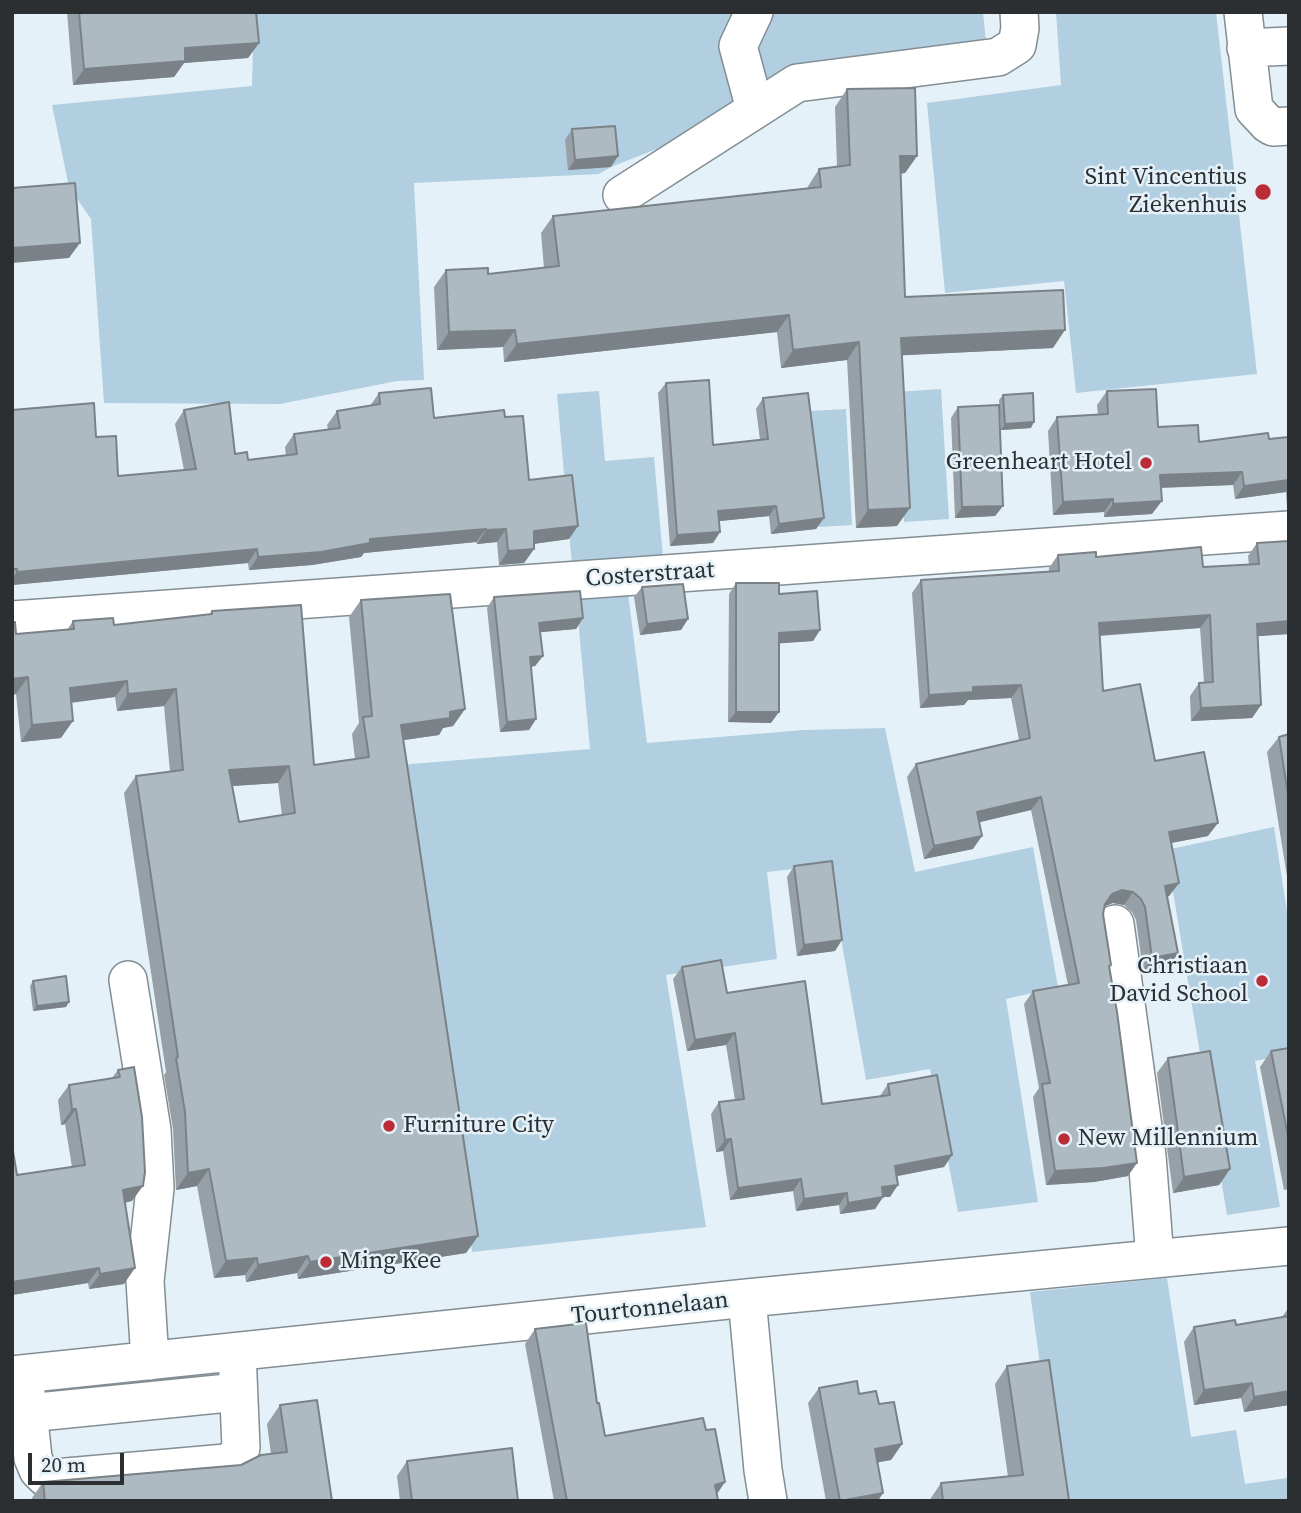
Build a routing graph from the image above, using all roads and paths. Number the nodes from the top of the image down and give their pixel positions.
1 (754, 12) edge
2 (1019, 12) edge
3 (1244, 30) edge
4 (1289, 46) edge
5 (755, 109) junction
6 (1289, 126) edge
7 (622, 195) dead end
8 (1289, 530) edge
9 (12, 620) edge
10 (1115, 924) dead end
11 (128, 980) dead end
12 (1289, 1246) edge
13 (1155, 1259) junction
14 (747, 1298) junction
15 (237, 1352) junction
16 (150, 1361) junction
17 (18, 1374) edge
18 (238, 1392) junction
19 (28, 1413) junction
20 (768, 1501) edge

1 - 5 street
2 - 5 street
3 - 4 street
3 - 6 street
5 - 7 street
8 - 9 street, Costerstraat
10 - 13 street
11 - 16 street
12 - 13 street, Tourtonnelaan
13 - 14 street, Tourtonnelaan
14 - 15 street, Tourtonnelaan
14 - 20 street
15 - 16 street, Tourtonnelaan
15 - 18 street
16 - 17 street, Tourtonnelaan
17 - 19 street
18 - 19 street
18 - 19 street

